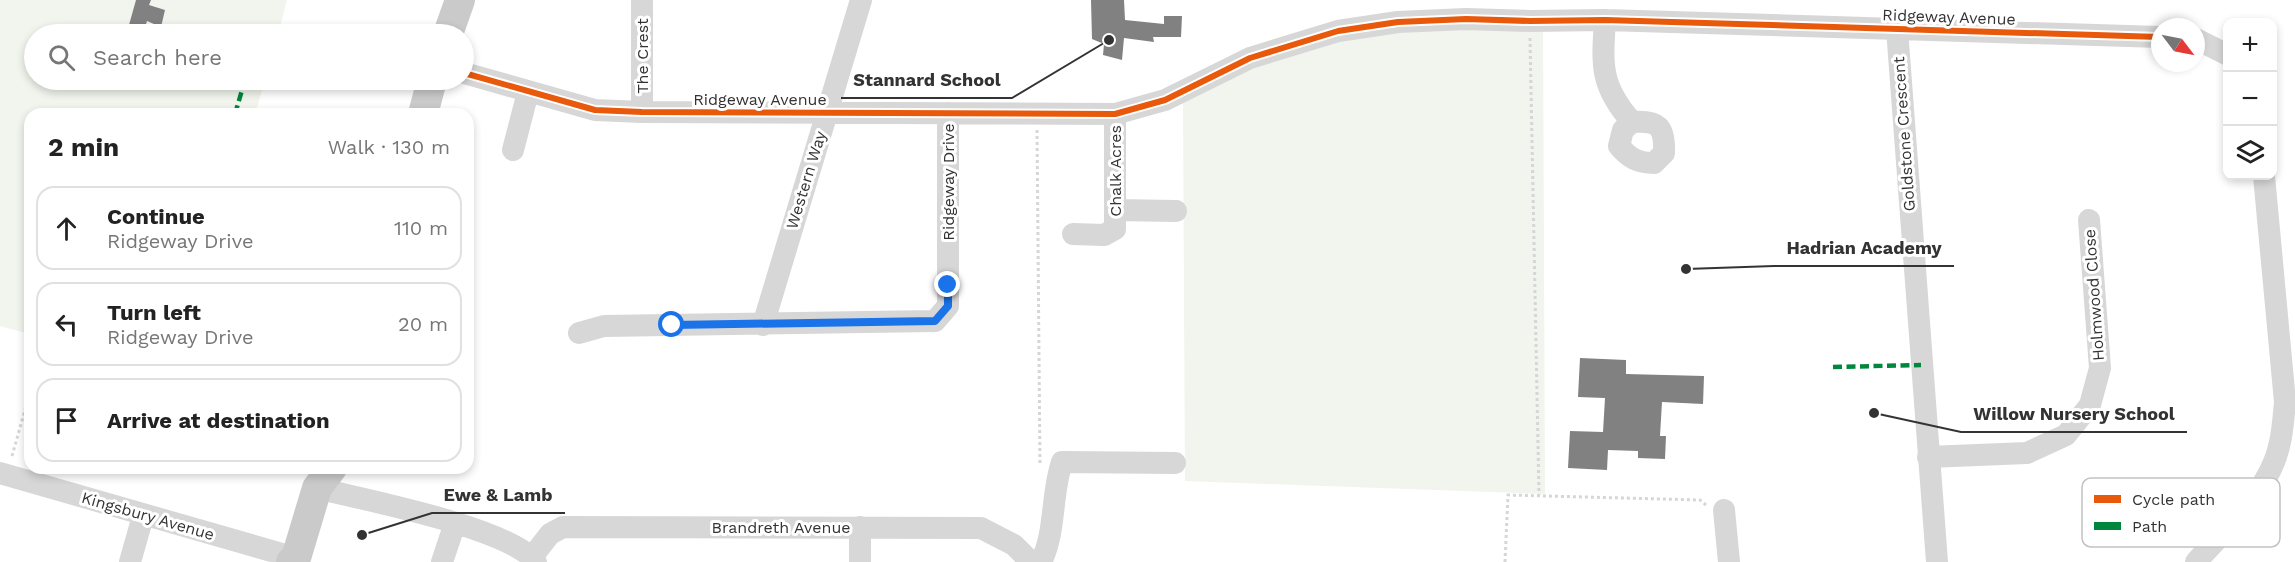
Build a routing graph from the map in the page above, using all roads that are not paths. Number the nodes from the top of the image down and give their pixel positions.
1 (460, 0) edge
2 (642, 0) edge
3 (861, 0) edge
4 (1605, 20) junction
5 (452, 24) edge
6 (1897, 29) junction
7 (2151, 37) edge
8 (2205, 44) edge
9 (2223, 52) edge
10 (474, 76) edge
11 (429, 90) edge
12 (528, 92) junction
13 (425, 108) edge
14 (642, 112) junction
15 (826, 113) junction
16 (948, 113) junction
17 (1115, 114) junction
18 (1632, 122) dead end
19 (513, 150) dead end
20 (2264, 180) edge
21 (1176, 212) dead end
22 (1115, 219) junction
23 (2089, 220) dead end
24 (1073, 234) dead end
25 (763, 325) junction
26 (579, 333) dead end
27 (1928, 457) junction
28 (1175, 463) dead end
29 (3, 474) edge
30 (321, 475) edge
31 (2265, 478) edge
32 (1724, 510) road end
33 (143, 516) junction
34 (455, 523) junction
35 (860, 527) junction
36 (2209, 547) edge
37 (534, 560) edge
38 (295, 561) edge
39 (130, 562) edge
40 (442, 562) edge
41 (860, 562) edge
42 (1031, 562) edge
43 (1041, 562) edge
44 (1729, 562) edge
45 (1937, 562) edge
46 (2196, 562) edge

1 - 5 main road
2 - 14 street, The Crest
3 - 15 street, Western Way
4 - 6 street, Ridgeway Avenue
4 - 17 street, Ridgeway Avenue
4 - 18 street
6 - 7 street, Ridgeway Avenue
6 - 27 street, Goldstone Crescent
8 - 9 street
10 - 12 street, Ridgeway Avenue
11 - 13 main road
12 - 14 street, Ridgeway Avenue
12 - 19 street
14 - 15 street, Ridgeway Avenue
15 - 16 street, Ridgeway Avenue
15 - 25 street, Western Way
16 - 17 street, Ridgeway Avenue
16 - 25 street, Ridgeway Drive
17 - 22 street, Chalk Acres
20 - 31 street
21 - 22 street
22 - 24 street
23 - 27 street, Holmwood Close
25 - 26 street, Ridgeway Drive
27 - 45 street, Goldstone Crescent
28 - 43 street
29 - 33 street, Kingsbury Avenue
30 - 34 street
30 - 38 main road
32 - 44 street
33 - 38 street, Kingsbury Avenue
33 - 39 street
34 - 37 street
34 - 40 street
35 - 37 street, Brandreth Avenue
35 - 41 street
35 - 42 street, Brandreth Avenue
36 - 46 street

